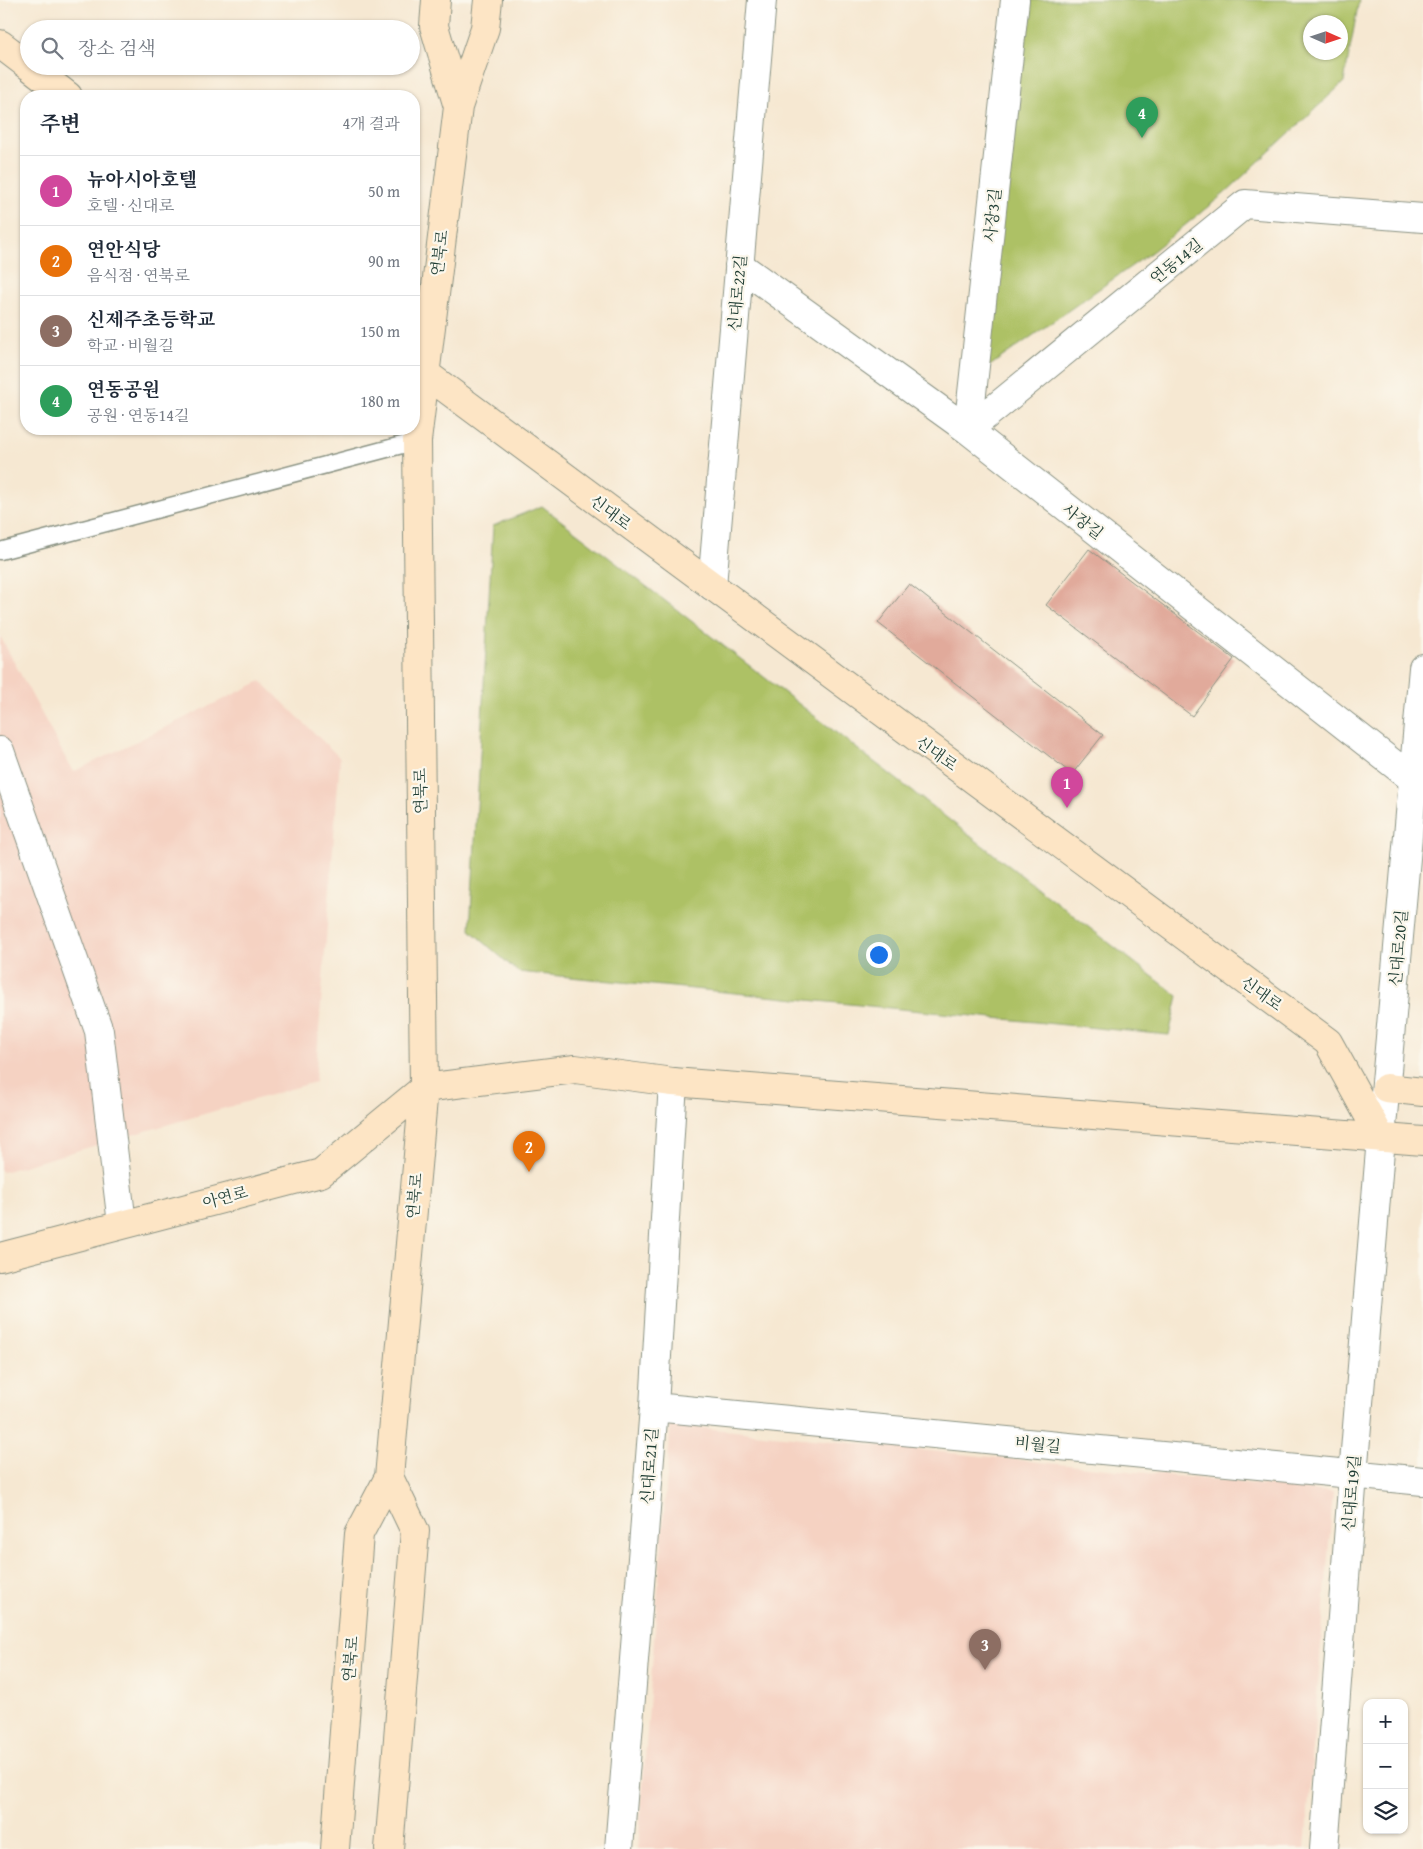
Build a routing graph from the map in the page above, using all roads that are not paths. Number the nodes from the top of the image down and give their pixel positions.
1 (436, 0) edge
2 (488, 0) edge
3 (762, 0) edge
4 (1015, 0) edge
5 (0, 44) edge
6 (20, 59) edge
7 (41, 75) edge
8 (60, 90) edge
9 (458, 107) junction
10 (1423, 218) edge
11 (739, 265) junction
12 (420, 362) edge
13 (420, 370) edge
14 (968, 430) junction
15 (417, 435) edge
16 (417, 441) junction
17 (0, 551) edge
18 (712, 586) junction
19 (1423, 668) edge
20 (0, 751) edge
21 (1418, 780) edge
22 (673, 1082) junction
23 (424, 1088) junction
24 (1386, 1088) junction
25 (1423, 1092) edge
26 (1381, 1138) junction
27 (1423, 1141) edge
28 (122, 1224) junction
29 (0, 1257) edge
30 (654, 1407) junction
31 (1353, 1475) junction
32 (390, 1477) junction
33 (1423, 1481) edge
34 (335, 1849) edge
35 (389, 1849) edge
36 (619, 1849) edge
37 (1324, 1849) edge

1 - 9 main road, 연북로
2 - 9 main road, 연북로
3 - 11 street, 신대로22길
4 - 14 street, 사장3길
5 - 6 main road
7 - 8 main road
9 - 12 main road, 연북로
10 - 14 street, 연동14길
11 - 14 street, 사장길
11 - 18 street, 신대로22길
13 - 18 main road, 신대로
14 - 21 street, 사장길
15 - 16 main road, 연북로
16 - 17 lane
16 - 23 main road, 연북로
18 - 26 main road, 신대로
19 - 21 street, 신대로20길
20 - 28 street
21 - 24 street, 신대로20길
22 - 23 main road
22 - 26 main road
22 - 30 street, 신대로21길
23 - 28 main road, 아연로
23 - 32 main road, 연북로
24 - 25 main road
24 - 26 street, 신대로20길
26 - 27 main road
26 - 31 street, 신대로19길
28 - 29 main road, 아연로
30 - 31 street, 비월길
30 - 36 street, 신대로21길
31 - 33 street, 비월길
31 - 37 street, 신대로19길
32 - 34 main road, 연북로
32 - 35 main road, 연북로

